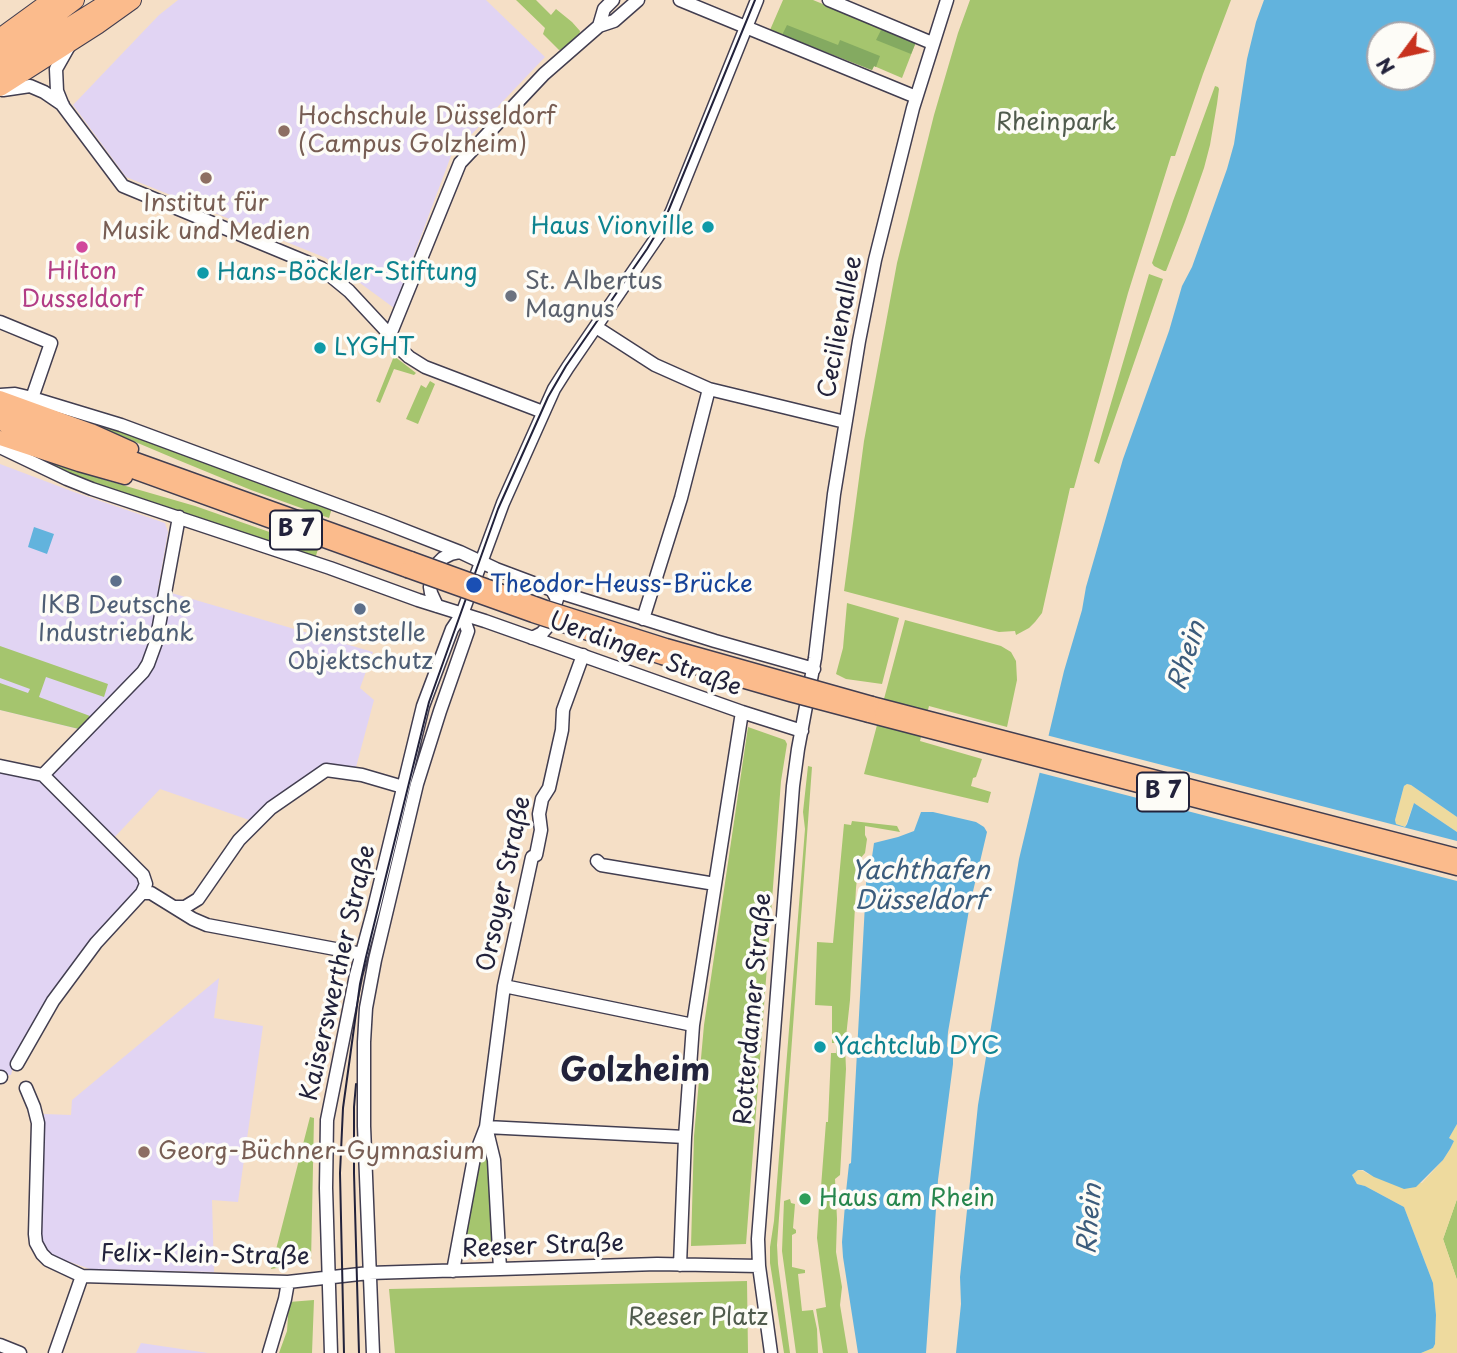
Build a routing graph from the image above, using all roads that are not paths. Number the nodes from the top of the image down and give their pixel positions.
1 (52, 0) edge
2 (75, 0) edge
3 (112, 0) edge
4 (132, 0) edge
5 (613, 0) edge
6 (638, 0) edge
7 (680, 0) edge
8 (757, 0) edge
9 (829, 0) edge
10 (947, 0) edge
11 (599, 26) junction
12 (746, 26) junction
13 (40, 36) junction
14 (0, 38) edge
15 (71, 42) junction
16 (932, 43) junction
17 (0, 53) edge
18 (0, 70) edge
19 (0, 89) edge
20 (916, 97) junction
21 (63, 106) junction
22 (0, 322) edge
23 (596, 327) junction
24 (390, 335) junction
25 (709, 389) junction
26 (0, 396) edge
27 (32, 398) junction
28 (0, 411) edge
29 (543, 412) junction
30 (845, 422) junction
31 (0, 423) edge
32 (0, 438) edge
33 (0, 447) edge
34 (165, 470) junction
35 (184, 490) junction
36 (179, 517) junction
37 (460, 552) junction
38 (481, 562) junction
39 (409, 565) junction
40 (552, 590) junction
41 (437, 606) junction
42 (462, 614) junction
43 (643, 620) junction
44 (533, 638) junction
45 (583, 656) junction
46 (814, 669) junction
47 (871, 710) junction
48 (742, 712) junction
49 (802, 731) junction
50 (0, 766) edge
51 (43, 775) junction
52 (403, 787) junction
53 (1457, 856) edge
54 (597, 861) dead end
55 (1457, 868) edge
56 (715, 884) junction
57 (142, 893) junction
58 (173, 907) junction
59 (362, 954) junction
60 (504, 986) junction
61 (693, 1025) junction
62 (17, 1064) dead end
63 (26, 1088) dead end
64 (486, 1126) junction
65 (685, 1137) junction
66 (680, 1265) junction
67 (759, 1266) junction
68 (500, 1269) junction
69 (453, 1271) junction
70 (369, 1273) junction
71 (82, 1276) junction
72 (328, 1278) junction
73 (288, 1282) junction
74 (0, 1345) edge
75 (20, 1353) edge
76 (55, 1353) edge
77 (269, 1353) edge
78 (331, 1353) edge
79 (373, 1353) edge
80 (771, 1353) edge

1 - 14 highway
2 - 13 highway
3 - 13 highway
4 - 15 highway
5 - 11 street
6 - 11 street
7 - 12 street
8 - 12 street, Kaiserswerther Straße
9 - 16 street
10 - 16 street, Cecilienallee
11 - 24 street
12 - 20 street
12 - 23 street, Kaiserswerther Straße
13 - 17 highway
13 - 18 highway
15 - 19 highway
15 - 21 street
16 - 20 street, Cecilienallee
19 - 21 street
20 - 30 street, Cecilienallee
21 - 24 street
22 - 27 street
23 - 25 street
23 - 29 street, Kaiserswerther Straße
24 - 29 street
25 - 30 street
25 - 43 street
26 - 27 street, Uerdinger Straße
26 - 34 main road
27 - 37 street, Uerdinger Straße
28 - 34 main road, B 7
29 - 38 street, Kaiserswerther Straße
30 - 46 street, Cecilienallee
31 - 35 main road, B 7
32 - 35 main road
33 - 36 street, Uerdinger Straße
34 - 39 main road, B 7
35 - 39 main road, B 7
36 - 41 street, Uerdinger Straße
36 - 51 street
37 - 38 street, Uerdinger Straße
37 - 41 street
38 - 40 street, Uerdinger Straße
38 - 42 street, Kaiserswerther Straße
39 - 47 main road, B 7, bridge
40 - 43 street, Uerdinger Straße
40 - 44 street
41 - 42 street, Uerdinger Straße
42 - 44 street, Uerdinger Straße
42 - 52 street, Kaiserswerther Straße
42 - 70 street, Kaiserswerther Straße
43 - 46 street, Uerdinger Straße
44 - 45 street, Uerdinger Straße
45 - 48 street, Uerdinger Straße
45 - 60 street, Orsoyer Straße
46 - 49 street, Rotterdamer Straße
47 - 53 main road, B 7
47 - 55 main road, B 7
48 - 49 street, Uerdinger Straße
48 - 56 street, Rotterdamer Straße
49 - 67 street, Rotterdamer Straße
50 - 51 street
51 - 57 street
52 - 58 street
52 - 59 street, Kaiserswerther Straße
54 - 56 street
56 - 61 street, Rotterdamer Straße
57 - 58 street
57 - 62 street
58 - 59 street
59 - 72 street, Kaiserswerther Straße
60 - 61 street
60 - 64 street, Orsoyer Straße
61 - 65 street, Rotterdamer Straße
63 - 71 street
64 - 65 street
64 - 68 street, Orsoyer Straße
64 - 69 street, Orsoyer Straße
65 - 66 street, Rotterdamer Straße
66 - 67 street, Reeser Straße
66 - 68 street, Reeser Straße
67 - 80 street, Rotterdamer Straße
68 - 69 street, Reeser Straße
69 - 70 street, Reeser Straße
70 - 72 street, Reeser Straße
70 - 79 street, Kaiserswerther Straße
71 - 73 street, Felix-Klein-Straße
71 - 76 street
72 - 73 street, Felix-Klein-Straße
72 - 78 street, Kaiserswerther Straße
73 - 77 street
74 - 75 street

